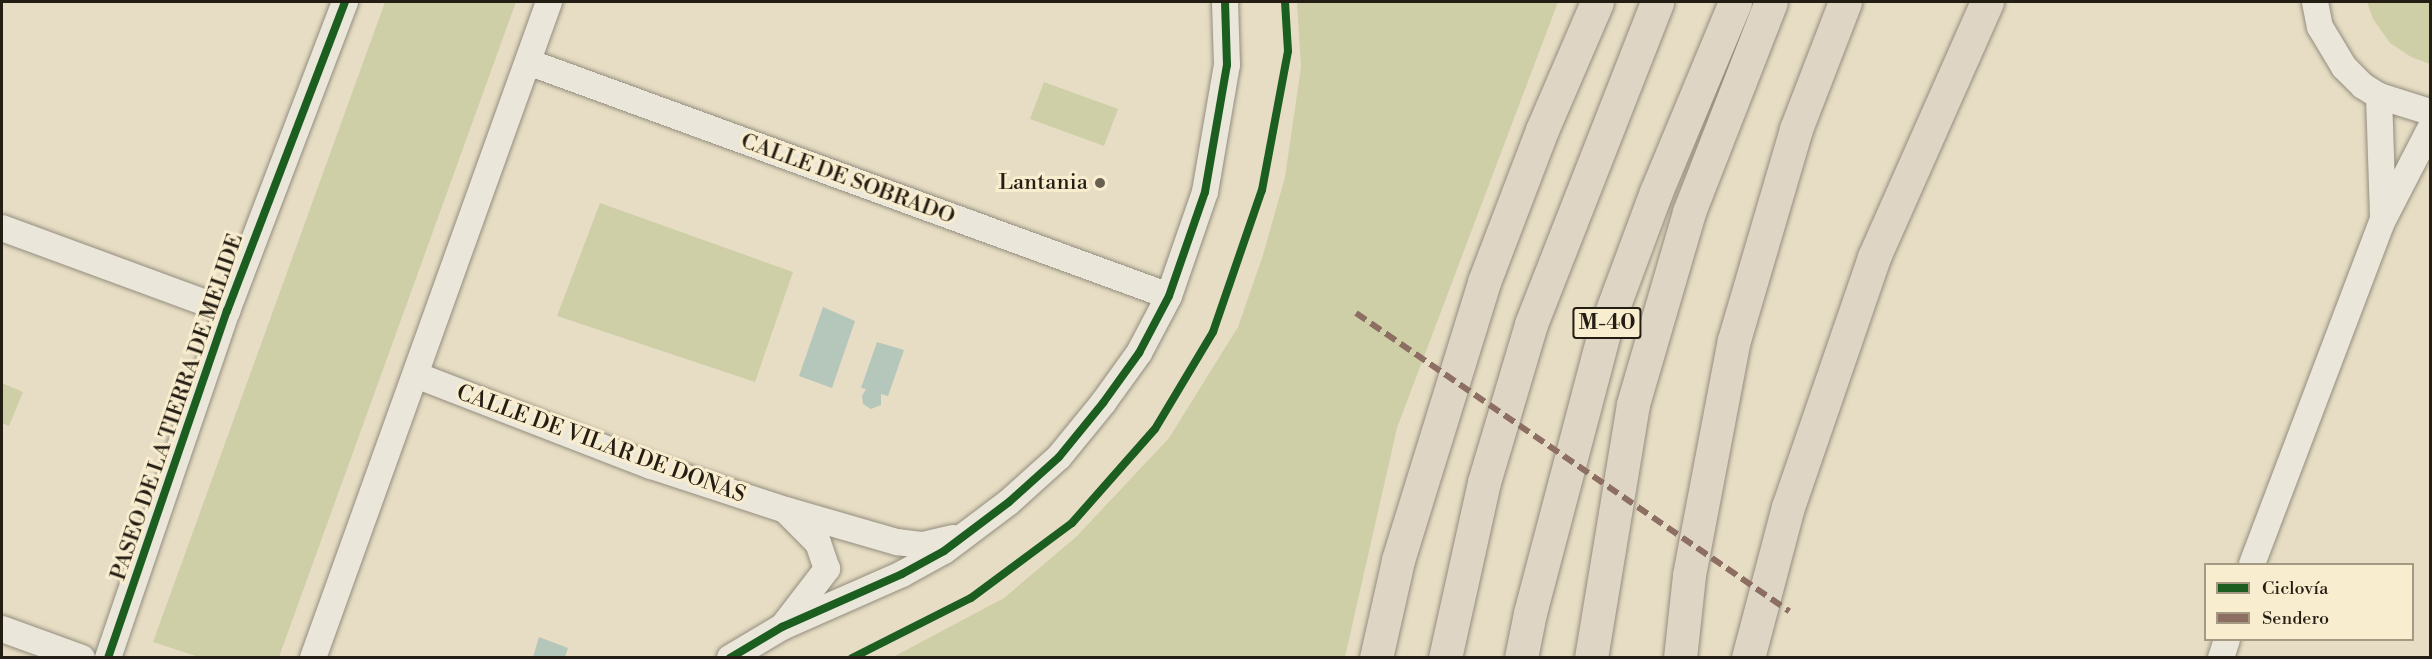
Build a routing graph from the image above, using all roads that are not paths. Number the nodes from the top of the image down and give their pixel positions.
1 (345, 2) edge
2 (549, 2) edge
3 (1225, 2) edge
4 (1597, 2) edge
5 (1657, 2) edge
6 (1735, 2) edge
7 (1771, 2) edge
8 (1845, 2) edge
9 (1987, 2) edge
10 (2315, 2) edge
11 (528, 62) junction
12 (2379, 96) junction
13 (2430, 112) edge
14 (2430, 129) edge
15 (2383, 220) junction
16 (2, 228) edge
17 (1169, 296) junction
18 (227, 311) junction
19 (416, 375) junction
20 (786, 510) junction
21 (967, 534) junction
22 (2253, 563) edge
23 (782, 627) junction
24 (2, 629) edge
25 (2226, 641) edge
26 (82, 657) edge
27 (108, 657) edge
28 (313, 657) edge
29 (730, 657) edge
30 (1376, 657) edge
31 (1445, 657) edge
32 (1521, 657) edge
33 (1591, 657) edge
34 (1680, 657) edge
35 (1748, 657) edge
36 (2221, 657) edge

1 - 18 street, PASEO DE LA TIERRA DE MELIDE
2 - 11 street
3 - 17 street
4 - 30 highway
5 - 31 highway, M-40
6 - 32 highway, M-40
7 - 33 highway
8 - 34 highway
9 - 35 highway
10 - 12 street
11 - 17 street, CALLE DE SOBRADO
11 - 19 street
12 - 13 street
12 - 15 street
14 - 15 street
15 - 22 street
16 - 18 street
17 - 21 street
18 - 27 street, PASEO DE LA TIERRA DE MELIDE
19 - 20 street, CALLE DE VILAR DE DONAS
19 - 28 street
20 - 21 street, CALLE DE VILAR DE DONAS
20 - 23 street, CALLE DE VILAR DE DONAS
21 - 23 street
23 - 29 street
24 - 26 street
25 - 36 street

